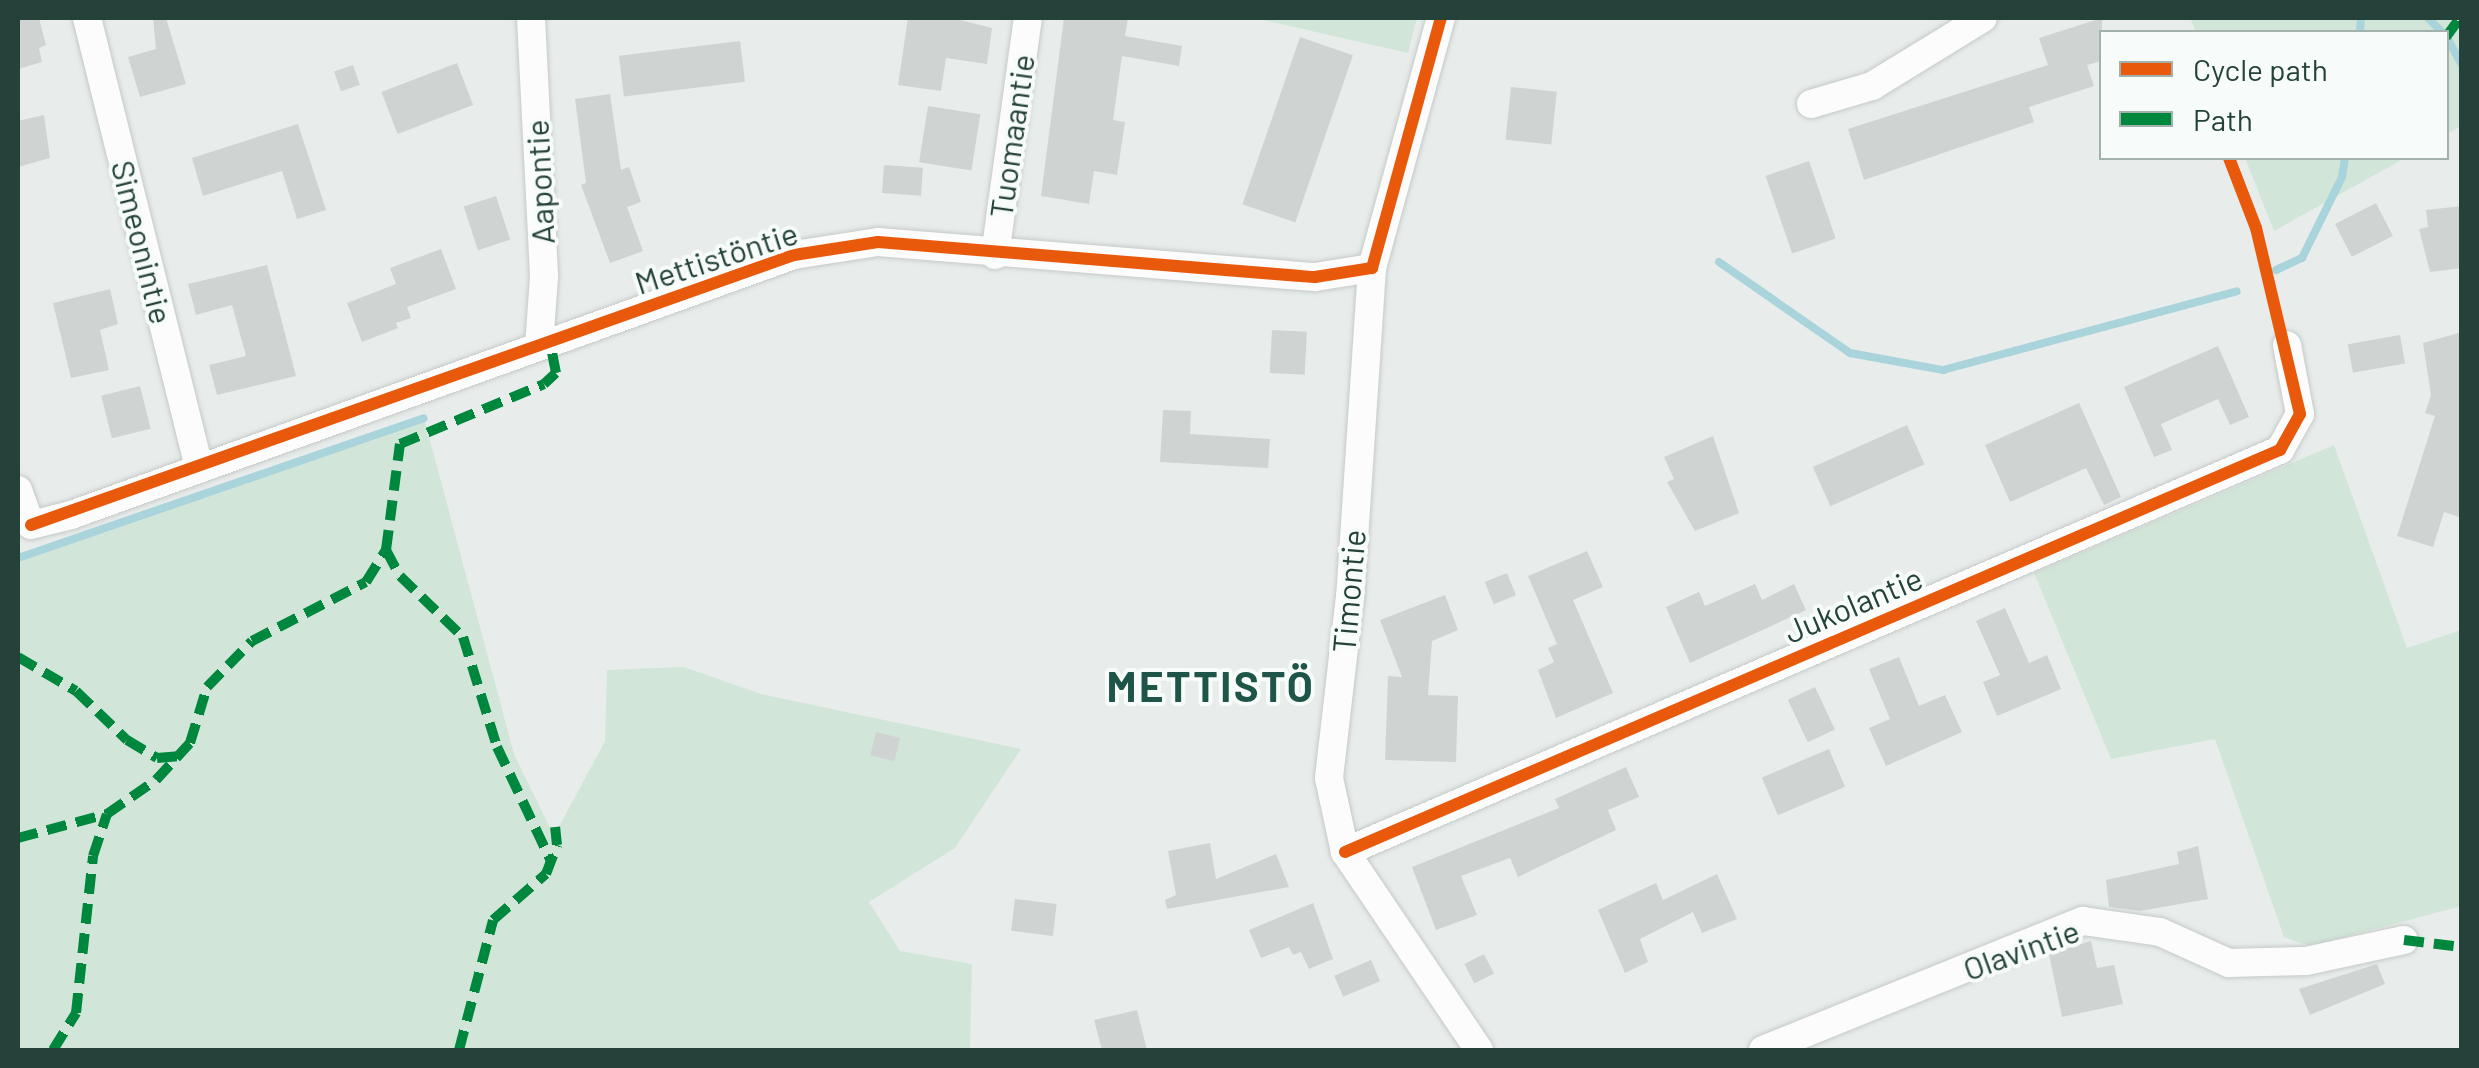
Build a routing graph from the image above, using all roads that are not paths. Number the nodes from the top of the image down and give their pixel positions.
1 (86, 18) edge
2 (530, 18) edge
3 (1028, 18) edge
4 (1441, 18) edge
5 (1983, 18) edge
6 (1811, 104) dead end
7 (995, 255) junction
8 (1372, 268) junction
9 (2287, 345) dead end
10 (539, 346) junction
11 (199, 467) junction
12 (18, 490) edge
13 (1346, 852) junction
14 (2404, 940) dead end
15 (1479, 1050) edge
16 (1763, 1050) edge

1 - 11 street, Simeonintie
2 - 10 street, Aapontie
3 - 7 street, Tuomaantie
4 - 8 street
5 - 6 street
7 - 8 street, Mettistöntie
7 - 10 street, Mettistöntie
8 - 13 street, Timontie
9 - 13 street, Jukolantie
10 - 11 street, Mettistöntie
11 - 12 street, Mettistöntie
13 - 15 street, Timontie
14 - 16 street, Olavintie

